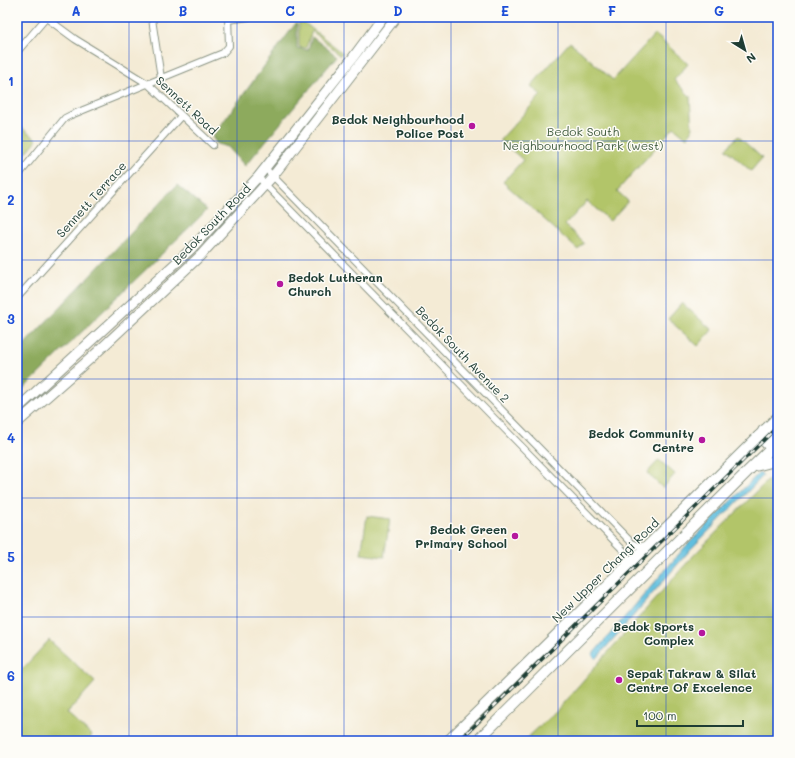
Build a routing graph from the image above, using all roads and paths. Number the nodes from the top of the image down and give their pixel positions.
1 (46, 17) edge
2 (249, 17) edge
3 (382, 17) edge
4 (396, 17) edge
5 (228, 18) edge
6 (152, 19) dead end
7 (17, 52) edge
8 (161, 78) junction
9 (334, 83) junction
10 (148, 84) junction
11 (342, 89) junction
12 (182, 116) junction
13 (213, 145) dead end
14 (265, 168) junction
15 (17, 176) edge
16 (273, 176) junction
17 (258, 177) junction
18 (266, 185) junction
19 (17, 298) edge
20 (17, 409) edge
21 (778, 417) edge
22 (17, 424) edge
23 (760, 433) junction
24 (776, 447) edge
25 (778, 463) edge
26 (752, 467) junction
27 (649, 545) junction
28 (625, 568) junction
29 (448, 741) edge
30 (477, 741) edge

1 - 7 street
1 - 10 street, Sennett Road
2 - 5 street
3 - 9 main road, Bedok South Road
4 - 11 main road, Bedok South Road
5 - 8 street
6 - 8 street
8 - 10 street
9 - 11 main road
9 - 14 main road, Bedok South Road
10 - 12 street, Sennett Road
10 - 15 street
11 - 16 main road, Bedok South Road
12 - 13 street, Sennett Road
12 - 19 street, Sennett Terrace
14 - 16 street, Bedok South Avenue 2
14 - 17 main road, Bedok South Road
16 - 18 main road, Bedok South Road
16 - 27 street, Bedok South Avenue 2
17 - 18 street, Bedok South Avenue 2
17 - 20 main road, Bedok South Road
18 - 22 main road, Bedok South Road
18 - 28 street, Bedok South Avenue 2
21 - 23 main road, New Upper Changi Road
23 - 24 main road
23 - 27 main road, New Upper Changi Road
24 - 26 main road
25 - 26 main road
26 - 30 main road
27 - 28 main road, New Upper Changi Road
28 - 29 main road, New Upper Changi Road

